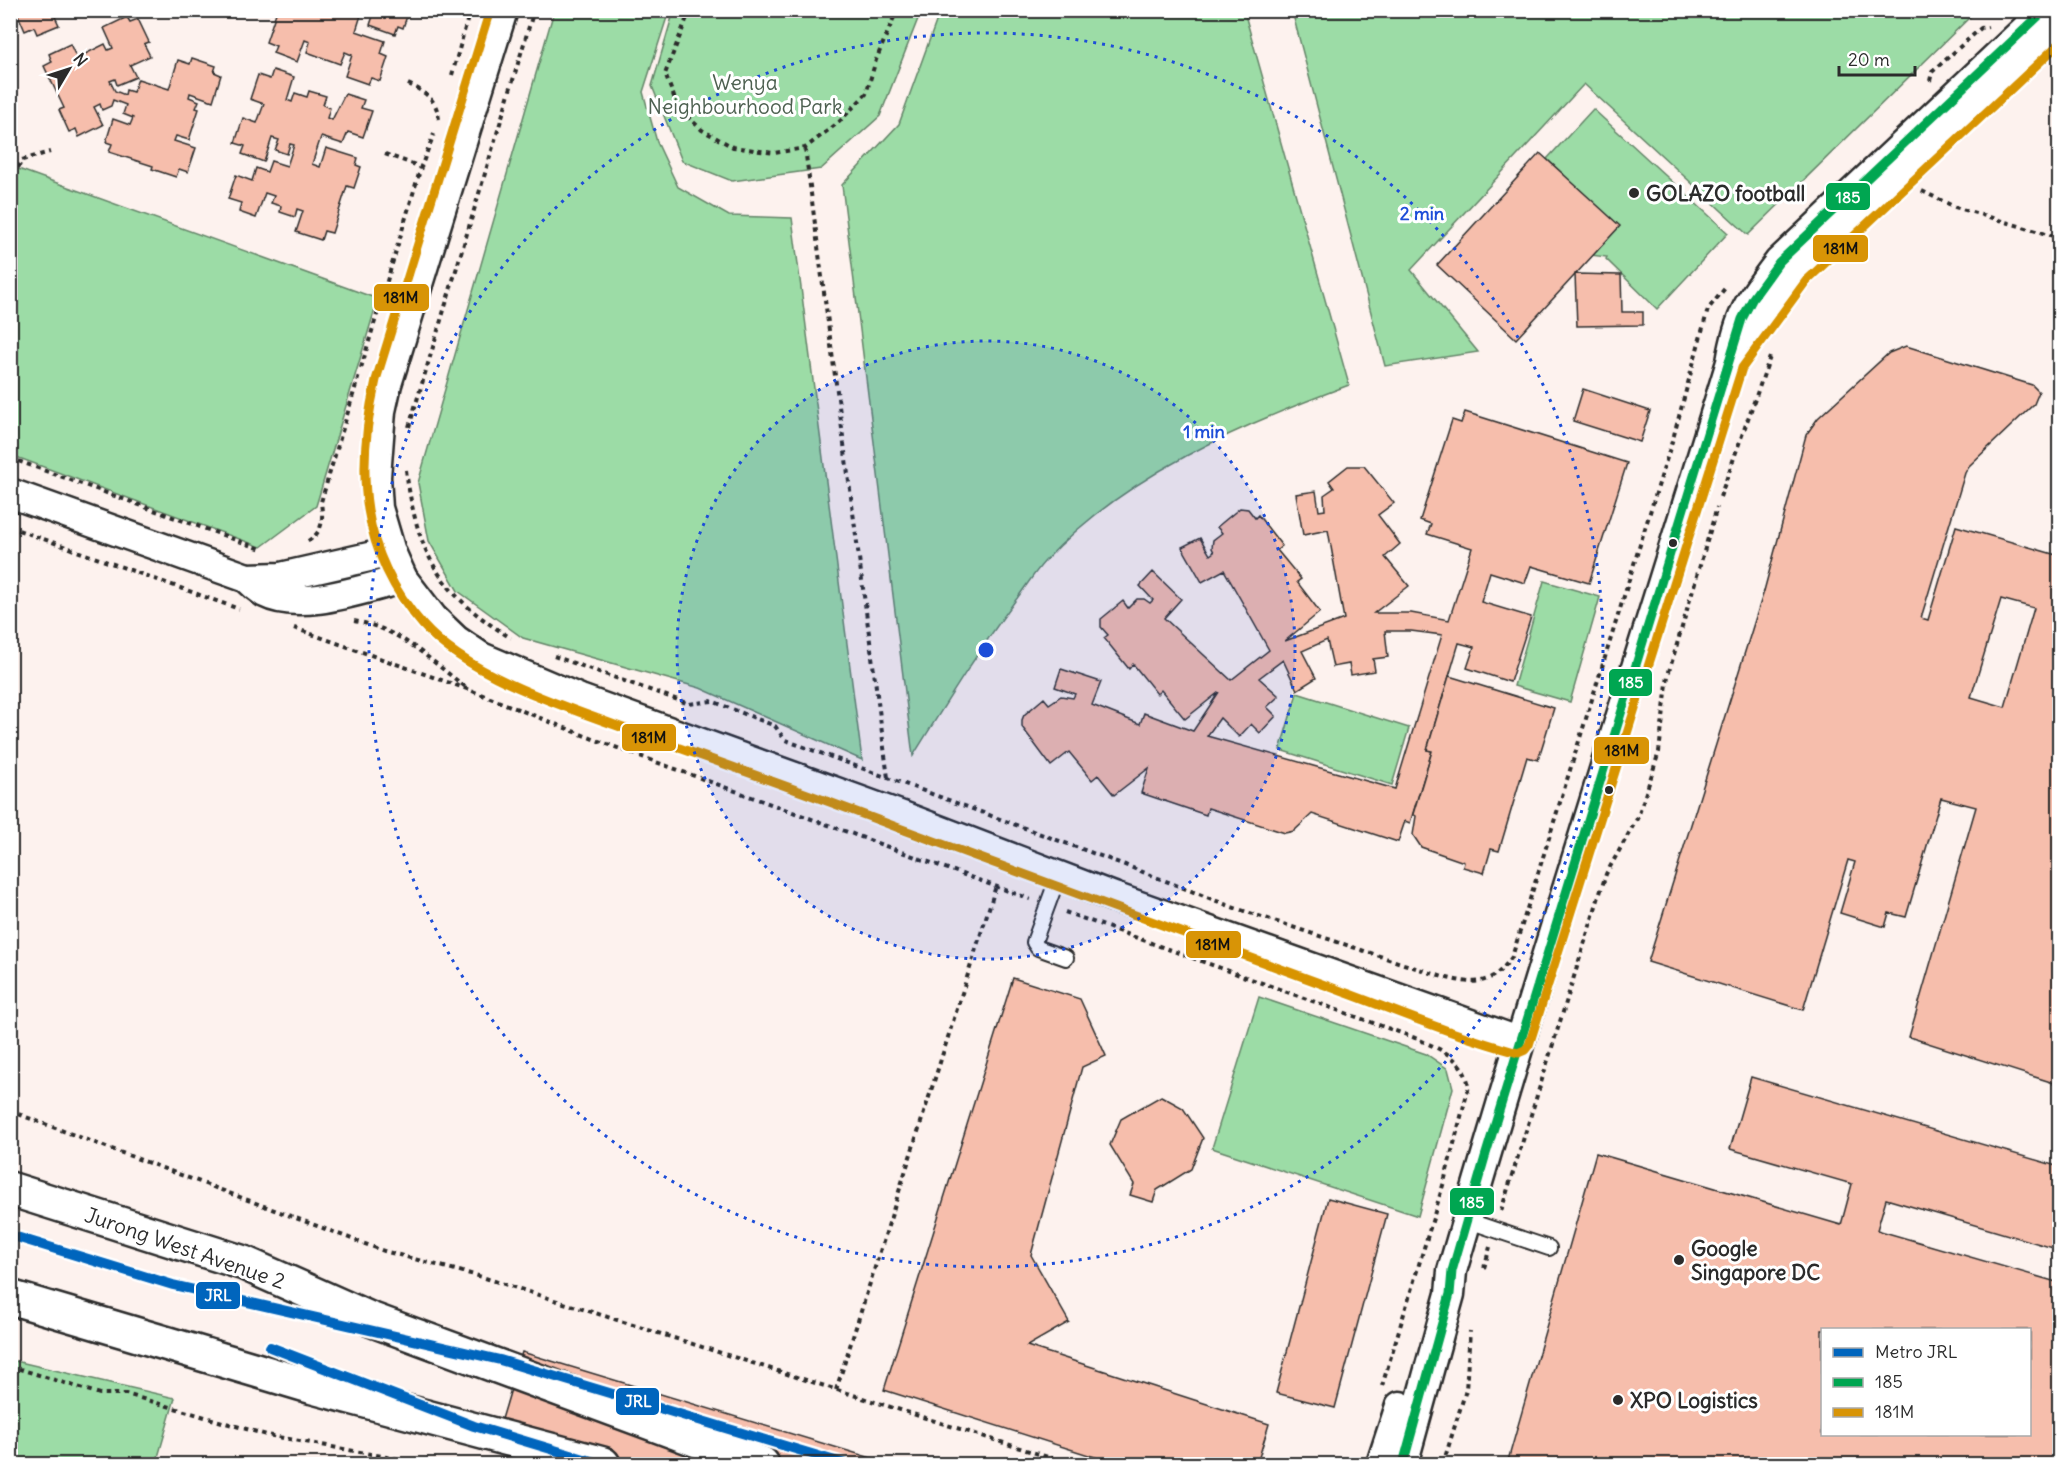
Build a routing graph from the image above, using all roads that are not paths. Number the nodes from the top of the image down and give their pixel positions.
1 (503, 10) edge
2 (2046, 10) edge
3 (2060, 26) edge
4 (1731, 362) junction
5 (10, 493) edge
6 (391, 552) junction
7 (247, 578) junction
8 (403, 579) junction
9 (1059, 874) junction
10 (1066, 958) dead end
11 (1518, 1041) junction
12 (10, 1189) edge
13 (1466, 1221) junction
14 (1549, 1248) dead end
15 (1452, 1271) junction
16 (10, 1297) edge
17 (603, 1464) edge
18 (762, 1464) edge
19 (1381, 1464) edge
20 (1403, 1464) edge

1 - 6 street
2 - 4 street
3 - 4 street
4 - 11 street
5 - 7 street
6 - 7 street
6 - 8 street
7 - 8 street
8 - 9 street
9 - 10 lane
9 - 11 street
11 - 13 street
12 - 18 main road, Jurong West Avenue 2
13 - 14 lane
13 - 15 street
15 - 19 street
15 - 20 street
16 - 17 main road

